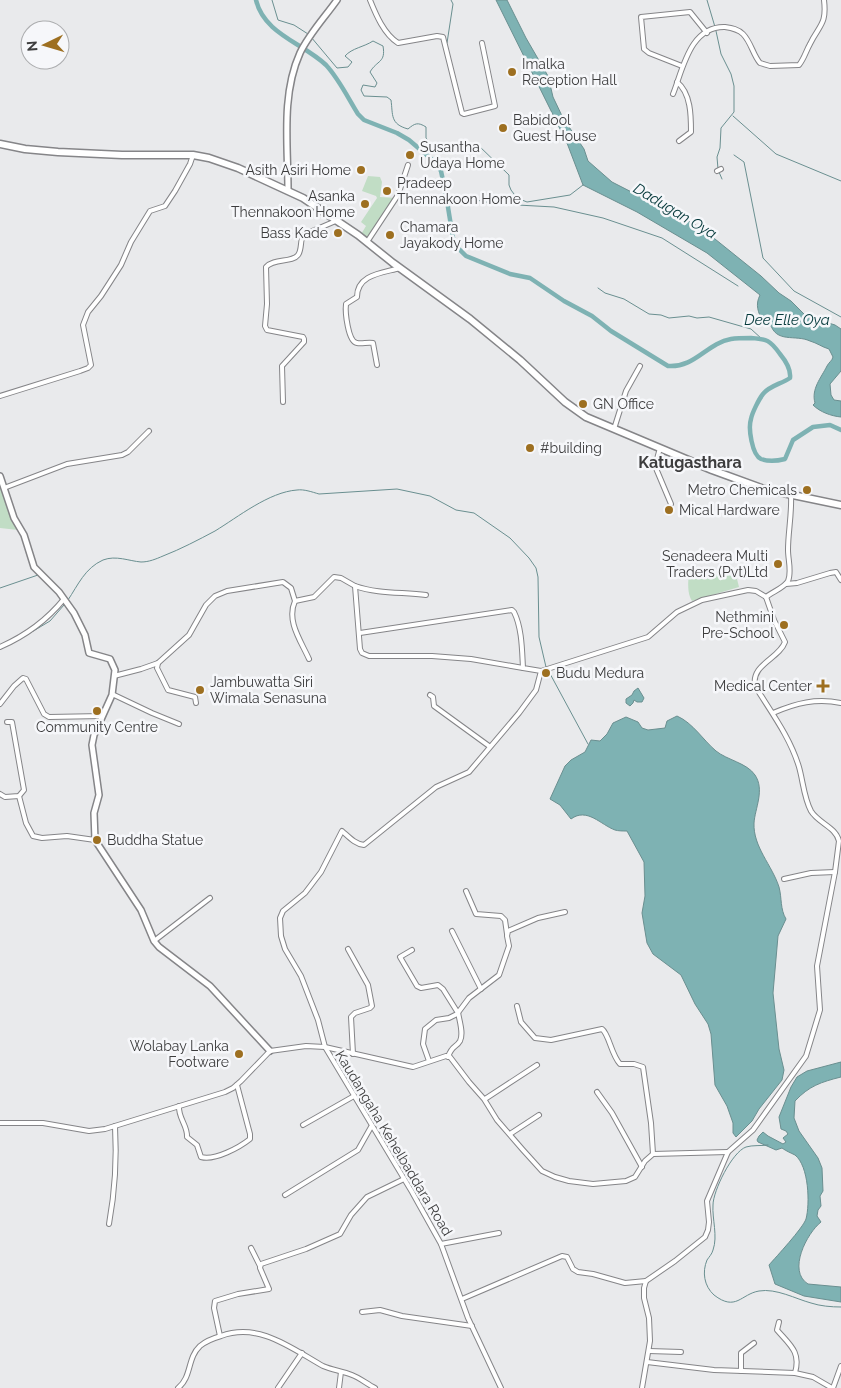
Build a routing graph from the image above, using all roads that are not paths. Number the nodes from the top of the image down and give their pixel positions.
1 (337, 0) edge
2 (370, 0) edge
3 (824, 0) edge
4 (707, 32) junction
5 (482, 43) dead end
6 (682, 66) junction
7 (677, 82) junction
8 (673, 94) dead end
9 (679, 141) dead end
10 (0, 144) edge
11 (193, 155) junction
12 (408, 165) dead end
13 (288, 190) junction
14 (338, 220) junction
15 (367, 242) junction
16 (400, 268) junction
17 (377, 365) dead end
18 (640, 366) dead end
19 (0, 396) edge
20 (283, 402) dead end
21 (614, 429) junction
22 (149, 431) dead end
23 (660, 448) junction
24 (0, 476) edge
25 (4, 488) junction
26 (791, 495) junction
27 (671, 504) dead end
28 (841, 505) edge
29 (841, 580) edge
30 (786, 584) junction
31 (355, 586) junction
32 (426, 595) dead end
33 (766, 597) junction
34 (64, 599) junction
35 (295, 601) junction
36 (360, 633) junction
37 (0, 647) edge
38 (309, 659) dead end
39 (158, 663) junction
40 (523, 668) junction
41 (541, 671) junction
42 (114, 676) junction
43 (112, 694) junction
44 (430, 695) dead end
45 (196, 703) dead end
46 (841, 703) edge
47 (0, 704) edge
48 (773, 714) junction
49 (102, 716) junction
50 (7, 722) dead end
51 (179, 724) dead end
52 (489, 746) junction
53 (0, 794) edge
54 (20, 796) junction
55 (95, 840) junction
56 (835, 872) junction
57 (784, 880) dead end
58 (466, 891) dead end
59 (210, 898) dead end
60 (565, 912) dead end
61 (452, 931) dead end
62 (507, 934) junction
63 (154, 941) junction
64 (348, 949) dead end
65 (412, 950) dead end
66 (481, 988) junction
67 (517, 1006) dead end
68 (458, 1012) junction
69 (325, 1047) junction
70 (270, 1051) junction
71 (353, 1054) junction
72 (448, 1057) junction
73 (429, 1060) junction
74 (537, 1065) dead end
75 (237, 1085) junction
76 (597, 1092) dead end
77 (354, 1096) junction
78 (484, 1099) junction
79 (179, 1106) junction
80 (539, 1115) dead end
81 (0, 1123) edge
82 (303, 1125) dead end
83 (114, 1126) junction
84 (371, 1126) junction
85 (510, 1134) junction
86 (728, 1152) junction
87 (653, 1154) junction
88 (642, 1167) junction
89 (404, 1179) junction
90 (285, 1195) dead end
91 (110, 1224) dead end
92 (499, 1233) dead end
93 (441, 1244) junction
94 (250, 1248) dead end
95 (260, 1266) junction
96 (646, 1281) junction
97 (462, 1299) junction
98 (362, 1312) dead end
99 (780, 1322) dead end
100 (472, 1326) junction
101 (220, 1336) junction
102 (754, 1343) dead end
103 (649, 1351) junction
104 (681, 1352) dead end
105 (302, 1353) junction
106 (647, 1362) junction
107 (841, 1366) edge
108 (741, 1371) junction
109 (341, 1372) junction
110 (795, 1373) junction
111 (178, 1388) edge
112 (278, 1388) edge
113 (339, 1388) edge
114 (375, 1388) edge
115 (501, 1388) edge
116 (642, 1388) edge
117 (833, 1388) edge

1 - 13 street
2 - 5 street
3 - 4 street
4 - 6 street
4 - 6 street
6 - 7 street
7 - 8 street
7 - 9 street
10 - 11 main road
11 - 13 main road
11 - 19 street
12 - 15 street
13 - 14 main road
14 - 15 main road
14 - 20 street
15 - 16 main road
16 - 17 street
16 - 21 main road
18 - 21 street
21 - 23 main road
22 - 25 street
23 - 26 main road
23 - 27 street
24 - 25 street
25 - 34 street
26 - 28 main road
26 - 30 street
29 - 30 street
30 - 33 street
31 - 32 street
31 - 35 street
31 - 36 street
33 - 41 street
33 - 48 street
34 - 37 street
34 - 42 street
35 - 38 street
35 - 39 street
36 - 40 street
36 - 40 street
39 - 42 street
39 - 45 street
40 - 41 street
41 - 52 street
42 - 43 street
43 - 49 street
43 - 51 street
44 - 52 street
46 - 48 street
47 - 49 street
48 - 56 street
49 - 55 street
50 - 54 street
52 - 69 street, Kaudangaha Kehelbaddara Road
53 - 54 street
54 - 55 street
55 - 63 street
56 - 57 street
56 - 86 street
58 - 62 street
59 - 63 street
60 - 62 street
61 - 66 street
62 - 66 street
63 - 70 street
64 - 71 street
65 - 68 street
66 - 68 street
67 - 87 street
68 - 72 street
68 - 73 street
69 - 70 street
69 - 71 street
69 - 77 street, Kaudangaha Kehelbaddara Road
70 - 75 street
71 - 73 street
72 - 73 street
72 - 78 street
74 - 78 street
75 - 79 street
75 - 79 street
76 - 88 street
77 - 82 street
77 - 84 street, Kaudangaha Kehelbaddara Road
78 - 85 street
79 - 83 street
80 - 85 street
81 - 83 street
83 - 91 street
84 - 89 street, Kaudangaha Kehelbaddara Road
84 - 90 street
85 - 88 street
86 - 87 street
86 - 96 street
87 - 88 street
89 - 93 street, Kaudangaha Kehelbaddara Road
89 - 95 street
92 - 93 street
93 - 97 street, Kaudangaha Kehelbaddara Road
94 - 95 street
95 - 101 street
96 - 97 street
96 - 103 street
97 - 100 street, Kaudangaha Kehelbaddara Road
98 - 100 street
99 - 110 street
100 - 115 street, Kaudangaha Kehelbaddara Road
101 - 105 street
101 - 111 street
102 - 108 street
103 - 104 street
103 - 106 street
105 - 109 street
105 - 112 street
106 - 108 street
106 - 116 street
107 - 117 street
108 - 110 street
109 - 113 street
109 - 114 street
110 - 117 street

